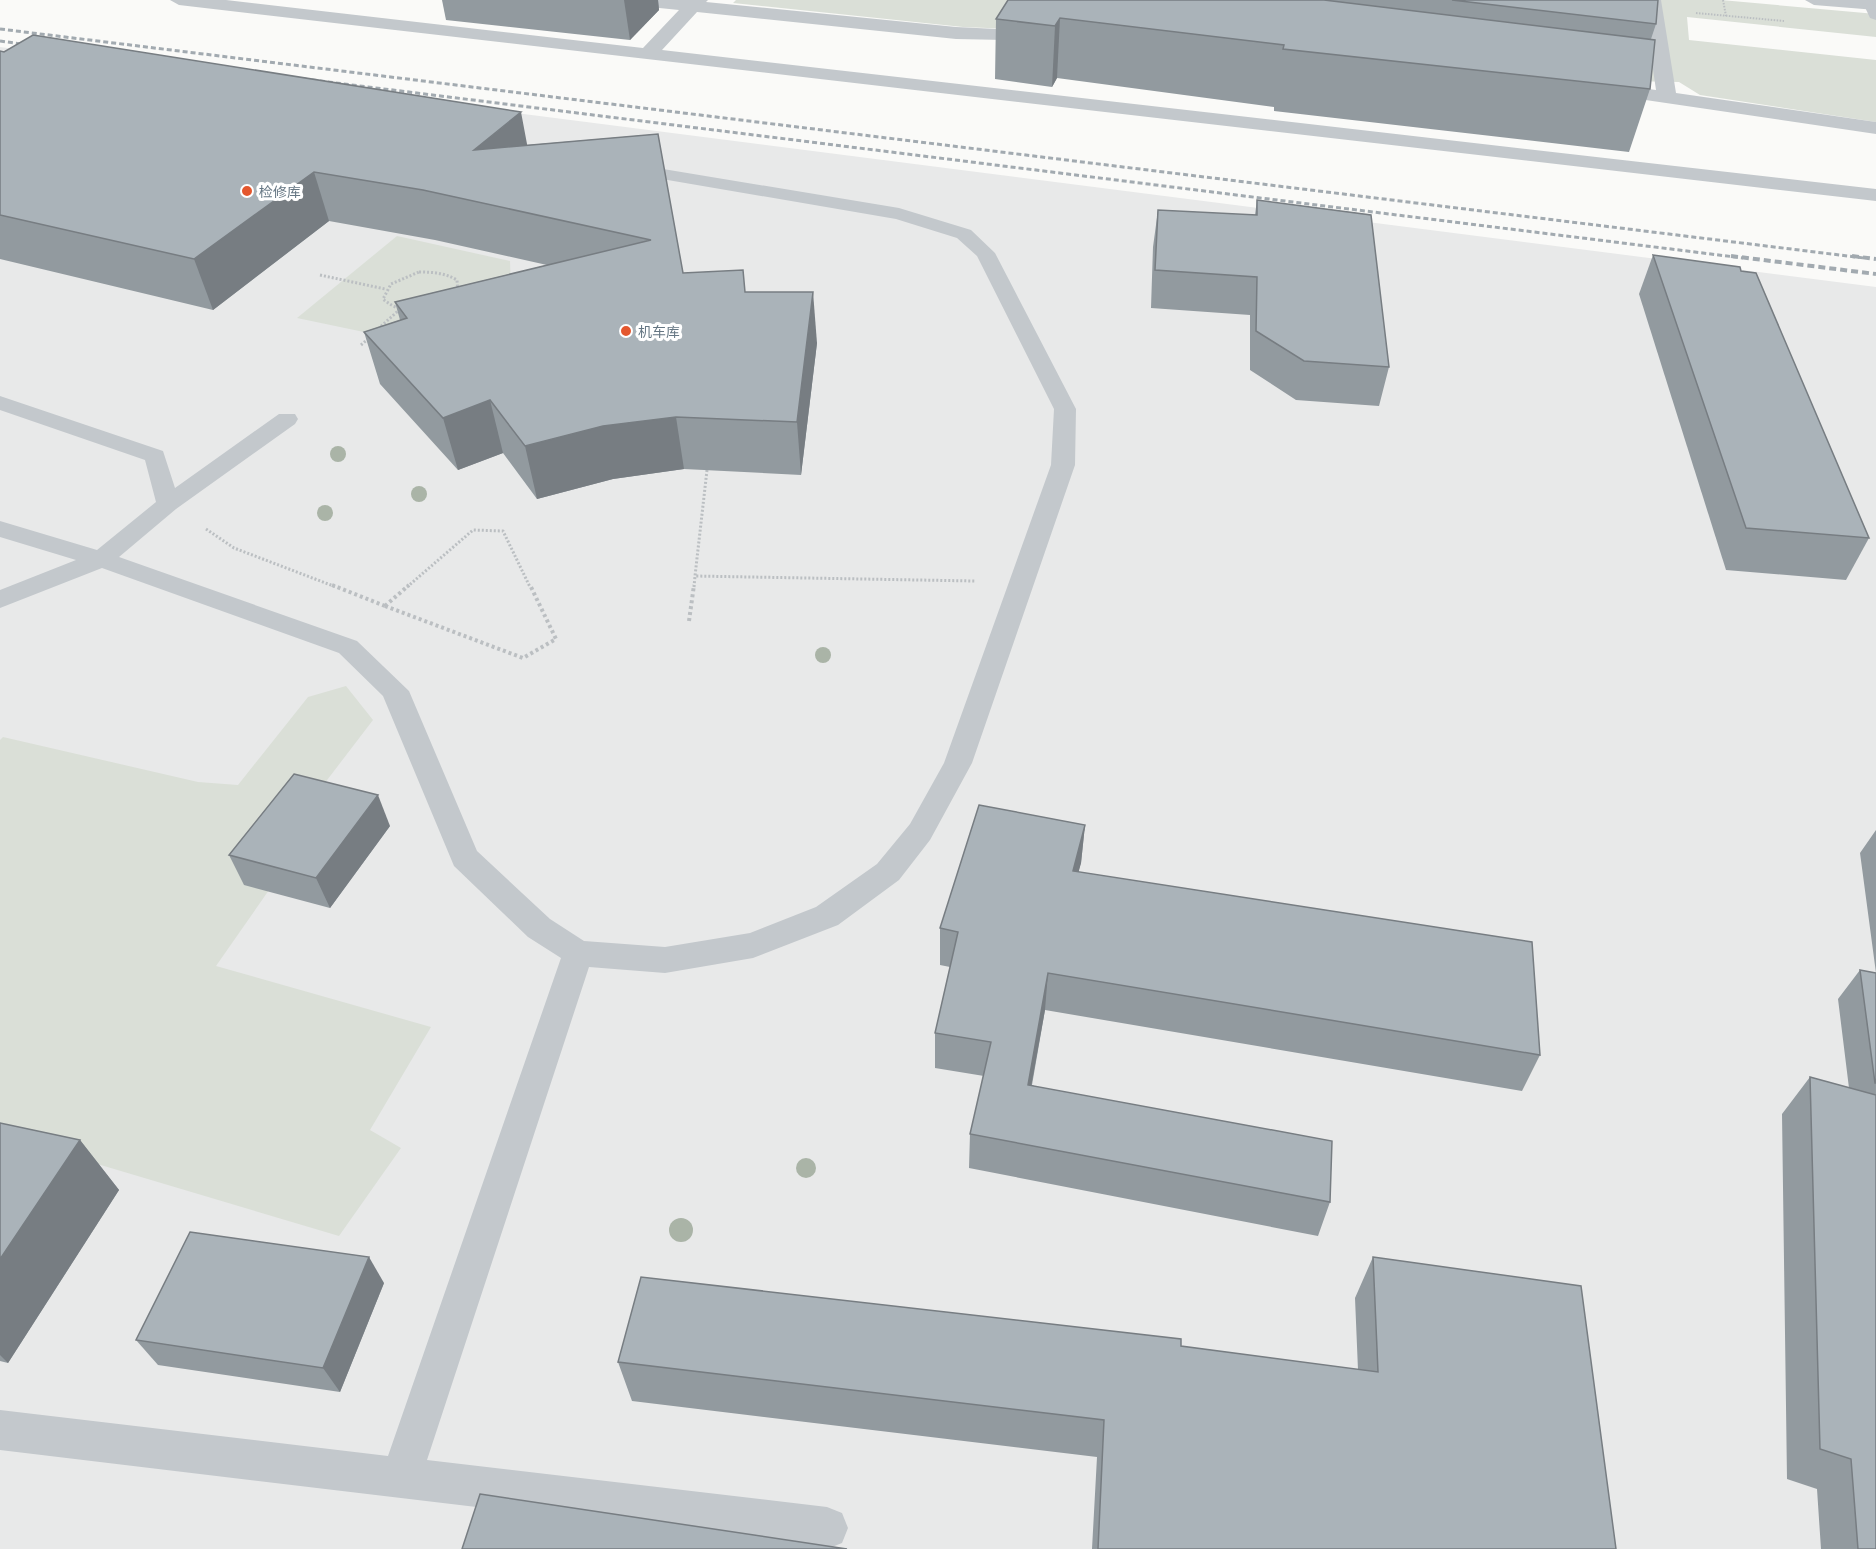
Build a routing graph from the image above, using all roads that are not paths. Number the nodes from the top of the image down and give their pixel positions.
1 (179, 0) edge
2 (630, 0) edge
3 (1814, 0) edge
4 (695, 3) edge
5 (1653, 4) edge
6 (1875, 8) edge
7 (1056, 38) edge
8 (647, 54) junction
9 (1586, 86) edge
10 (1667, 97) junction
11 (1876, 128) edge
12 (608, 165) edge
13 (1876, 195) edge
14 (0, 402) edge
15 (287, 419) dead end
16 (168, 504) junction
17 (0, 529) edge
18 (101, 559) junction
19 (0, 600) edge
20 (578, 953) junction
21 (0, 1430) edge
22 (401, 1477) junction
23 (827, 1528) dead end

1 - 8 street
2 - 4 street
3 - 6 street
4 - 7 street
4 - 8 street
5 - 10 street
8 - 13 street
9 - 10 street
10 - 11 street
12 - 20 lane
14 - 16 lane
15 - 16 lane
16 - 18 lane
17 - 18 lane
18 - 19 lane
18 - 20 lane
20 - 22 lane
21 - 22 lane
22 - 23 lane

